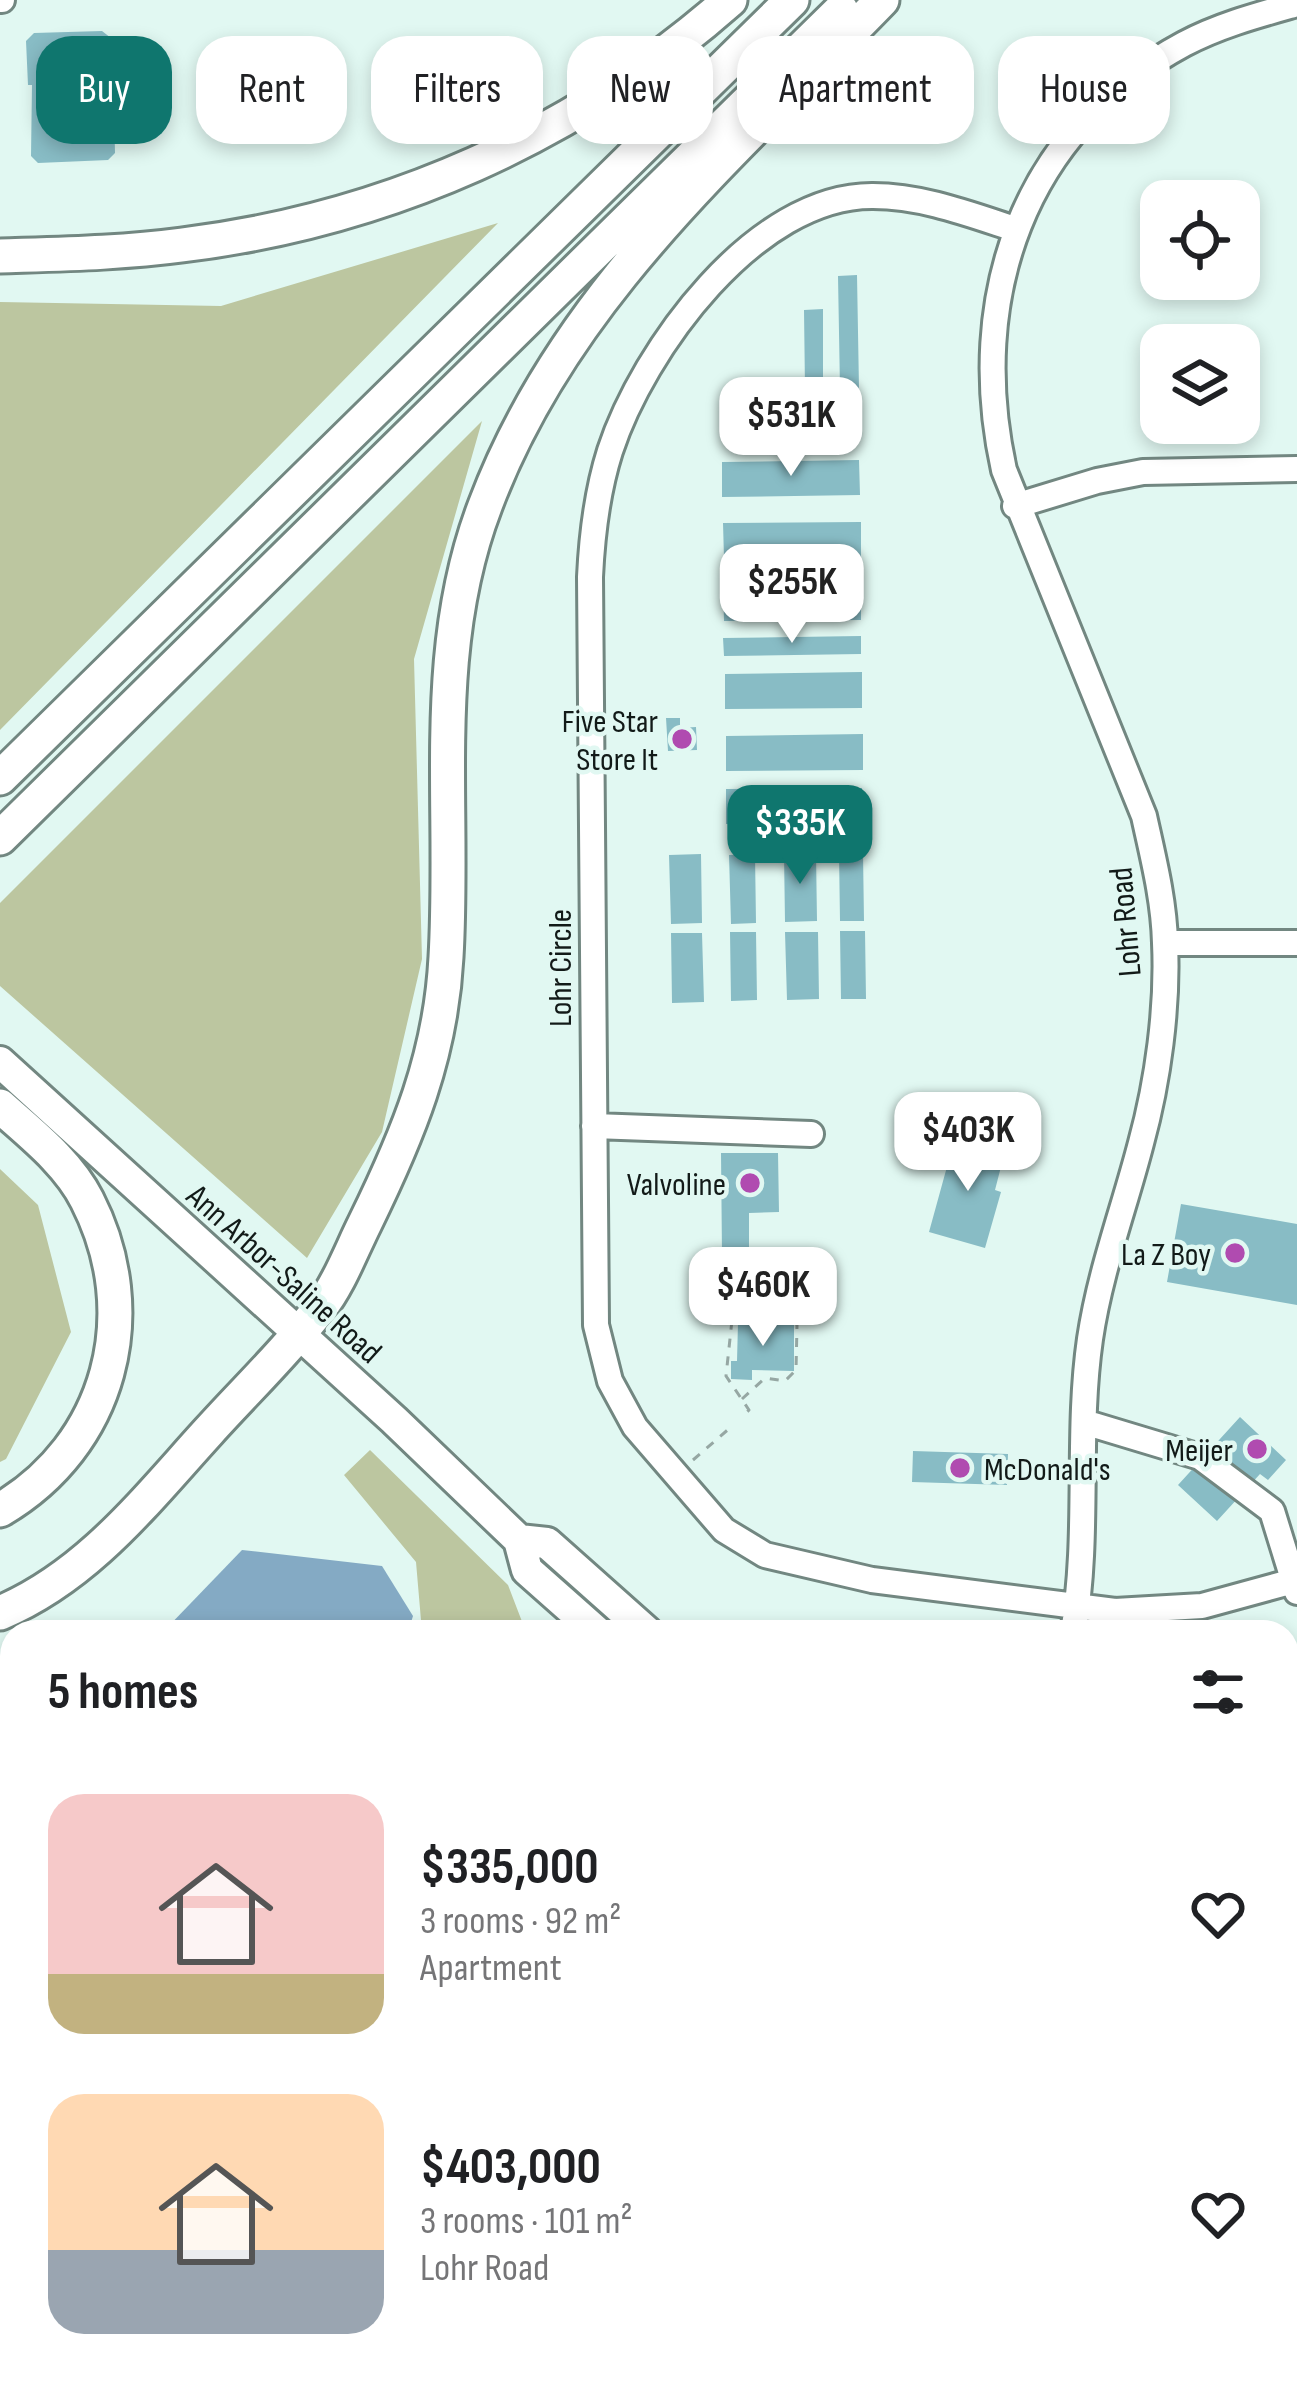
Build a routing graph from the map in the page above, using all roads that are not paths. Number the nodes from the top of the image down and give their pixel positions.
1 (730, 0) edge
2 (793, 0) edge
3 (851, 0) edge
4 (882, 0) edge
5 (1297, 4) edge
6 (1015, 229) junction
7 (0, 256) edge
8 (1297, 470) edge
9 (1015, 506) junction
10 (0, 778) edge
11 (0, 838) edge
12 (1166, 943) junction
13 (1297, 943) edge
14 (0, 1062) edge
15 (0, 1106) edge
16 (594, 1126) junction
17 (811, 1134) dead end
18 (299, 1333) junction
19 (1084, 1422) junction
20 (0, 1510) edge
21 (519, 1540) junction
22 (1296, 1585) edge
23 (0, 1613) edge
24 (583, 1620) edge
25 (634, 1620) edge
26 (1076, 1620) edge

1 - 7 highway
2 - 10 highway
3 - 11 highway
4 - 18 highway
5 - 6 street, Lohr Road
6 - 9 street, Lohr Road
6 - 16 street, Lohr Circle
8 - 9 street
9 - 12 street, Lohr Road
12 - 13 street
12 - 19 street, Lohr Road
14 - 18 main road, Ann Arbor-Saline Road
15 - 20 highway
16 - 17 street
16 - 26 street, Lohr Circle
18 - 21 main road, Ann Arbor-Saline Road
18 - 23 highway
19 - 22 street
19 - 26 street, Lohr Road
21 - 24 main road, Ann Arbor-Saline Road
21 - 25 main road, Ann Arbor-Saline Road
22 - 26 street, Lohr Circle

